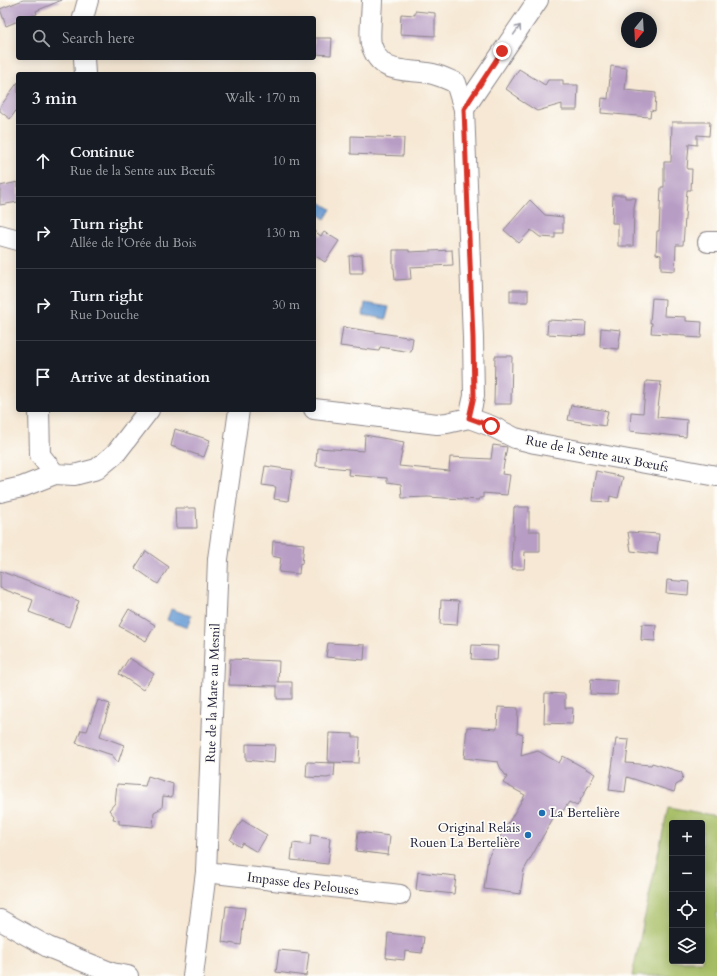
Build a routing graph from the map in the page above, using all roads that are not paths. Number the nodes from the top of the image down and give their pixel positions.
1 (88, 0) edge
2 (372, 0) edge
3 (538, 0) edge
4 (84, 16) edge
5 (84, 60) edge
6 (85, 72) edge
7 (464, 109) junction
8 (0, 235) edge
9 (16, 239) edge
10 (316, 409) edge
11 (39, 412) edge
12 (148, 412) edge
13 (239, 412) edge
14 (469, 418) junction
15 (55, 474) junction
16 (717, 476) edge
17 (0, 492) edge
18 (206, 872) junction
19 (400, 895) dead end
20 (0, 920) edge
21 (128, 976) edge
22 (193, 976) edge

1 - 4 street
2 - 7 street
7 -> 3 street
5 - 6 street
7 - 14 street
8 - 9 street
10 - 14 street
11 - 15 street
12 - 15 street
13 - 18 street, Rue de la Mare au Mesnil
14 - 16 street, Rue de la Sente aux Bœufs
15 - 17 street
18 - 19 street, Impasse des Pelouses
18 - 22 street, Rue de la Mare au Mesnil
20 - 21 street

